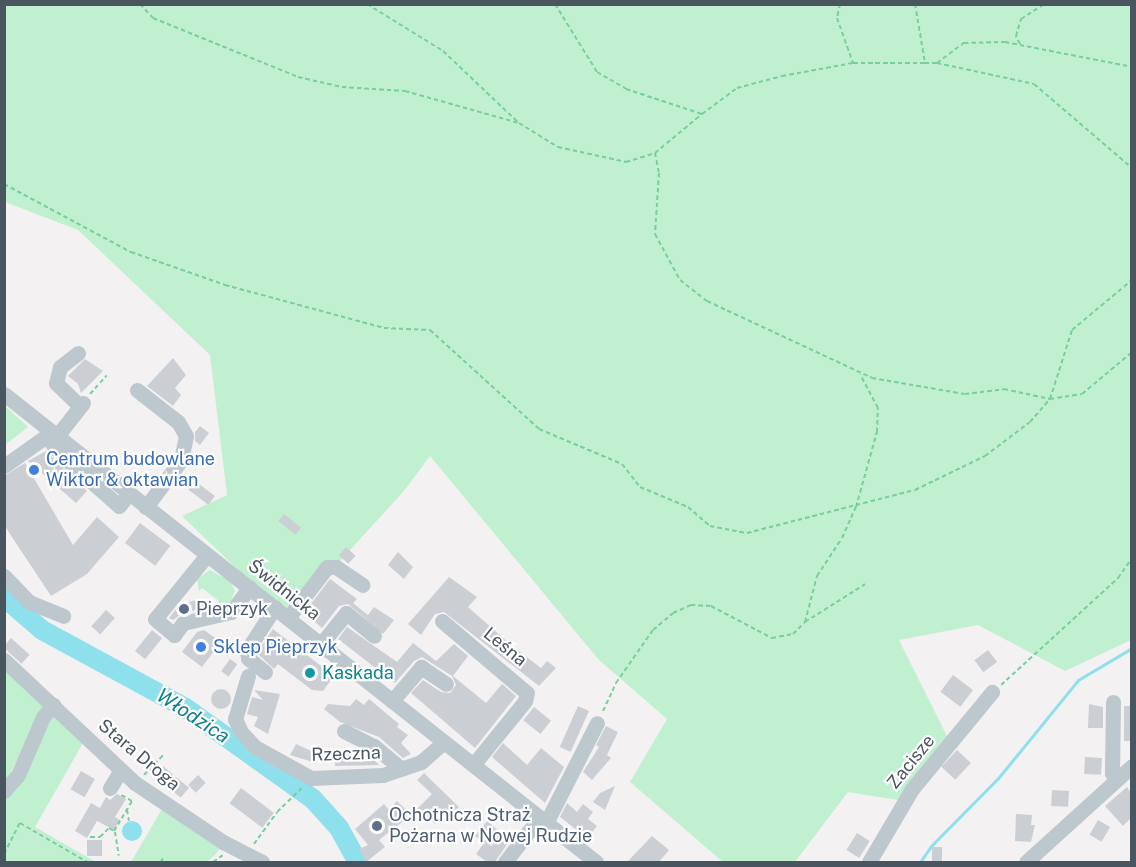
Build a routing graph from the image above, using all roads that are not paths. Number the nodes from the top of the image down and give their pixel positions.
1 (78, 353) dead end
2 (137, 390) dead end
3 (4, 394) edge
4 (52, 435) junction
5 (4, 466) edge
6 (146, 507) junction
7 (207, 555) junction
8 (4, 576) edge
9 (363, 585) dead end
10 (250, 588) junction
11 (274, 607) junction
12 (63, 616) dead end
13 (288, 618) junction
14 (442, 621) dead end
15 (374, 636) dead end
16 (321, 644) junction
17 (4, 660) edge
18 (265, 672) dead end
19 (248, 676) dead end
20 (446, 684) dead end
21 (992, 692) road end
22 (392, 701) junction
23 (1113, 702) dead end
24 (53, 705) junction
25 (597, 723) road end
26 (344, 731) dead end
27 (444, 742) junction
28 (474, 765) junction
29 (1131, 766) edge
30 (401, 769) junction
31 (121, 770) junction
32 (1117, 779) junction
33 (110, 788) road end
34 (4, 791) edge
35 (543, 820) junction
36 (262, 862) edge
37 (505, 862) edge
38 (596, 862) edge
39 (869, 862) edge
40 (1026, 862) edge

1 - 4 street
2 - 6 street
3 - 4 street, Świdnicka
4 - 5 street
4 - 6 street, Świdnicka
6 - 7 street, Świdnicka
7 - 10 street, Świdnicka
7 - 10 street
8 - 12 street
9 - 13 street
10 - 11 street, Świdnicka
11 - 13 street, Świdnicka
11 - 18 street
13 - 16 street, Świdnicka
14 - 28 street, Leśna
15 - 16 street
16 - 22 street, Świdnicka
17 - 24 street, Stara Droga
19 - 30 street, Rzeczna
20 - 22 street
21 - 39 street, Zacisze
22 - 27 street, Świdnicka
23 - 32 street
24 - 31 street, Stara Droga
24 - 34 street
25 - 35 street
26 - 30 street
27 - 28 street, Świdnicka
27 - 30 street, Rzeczna
28 - 35 street, Świdnicka
29 - 32 street
31 - 33 street
31 - 36 street, Stara Droga
32 - 40 street
35 - 37 street
35 - 38 street, Świdnicka

